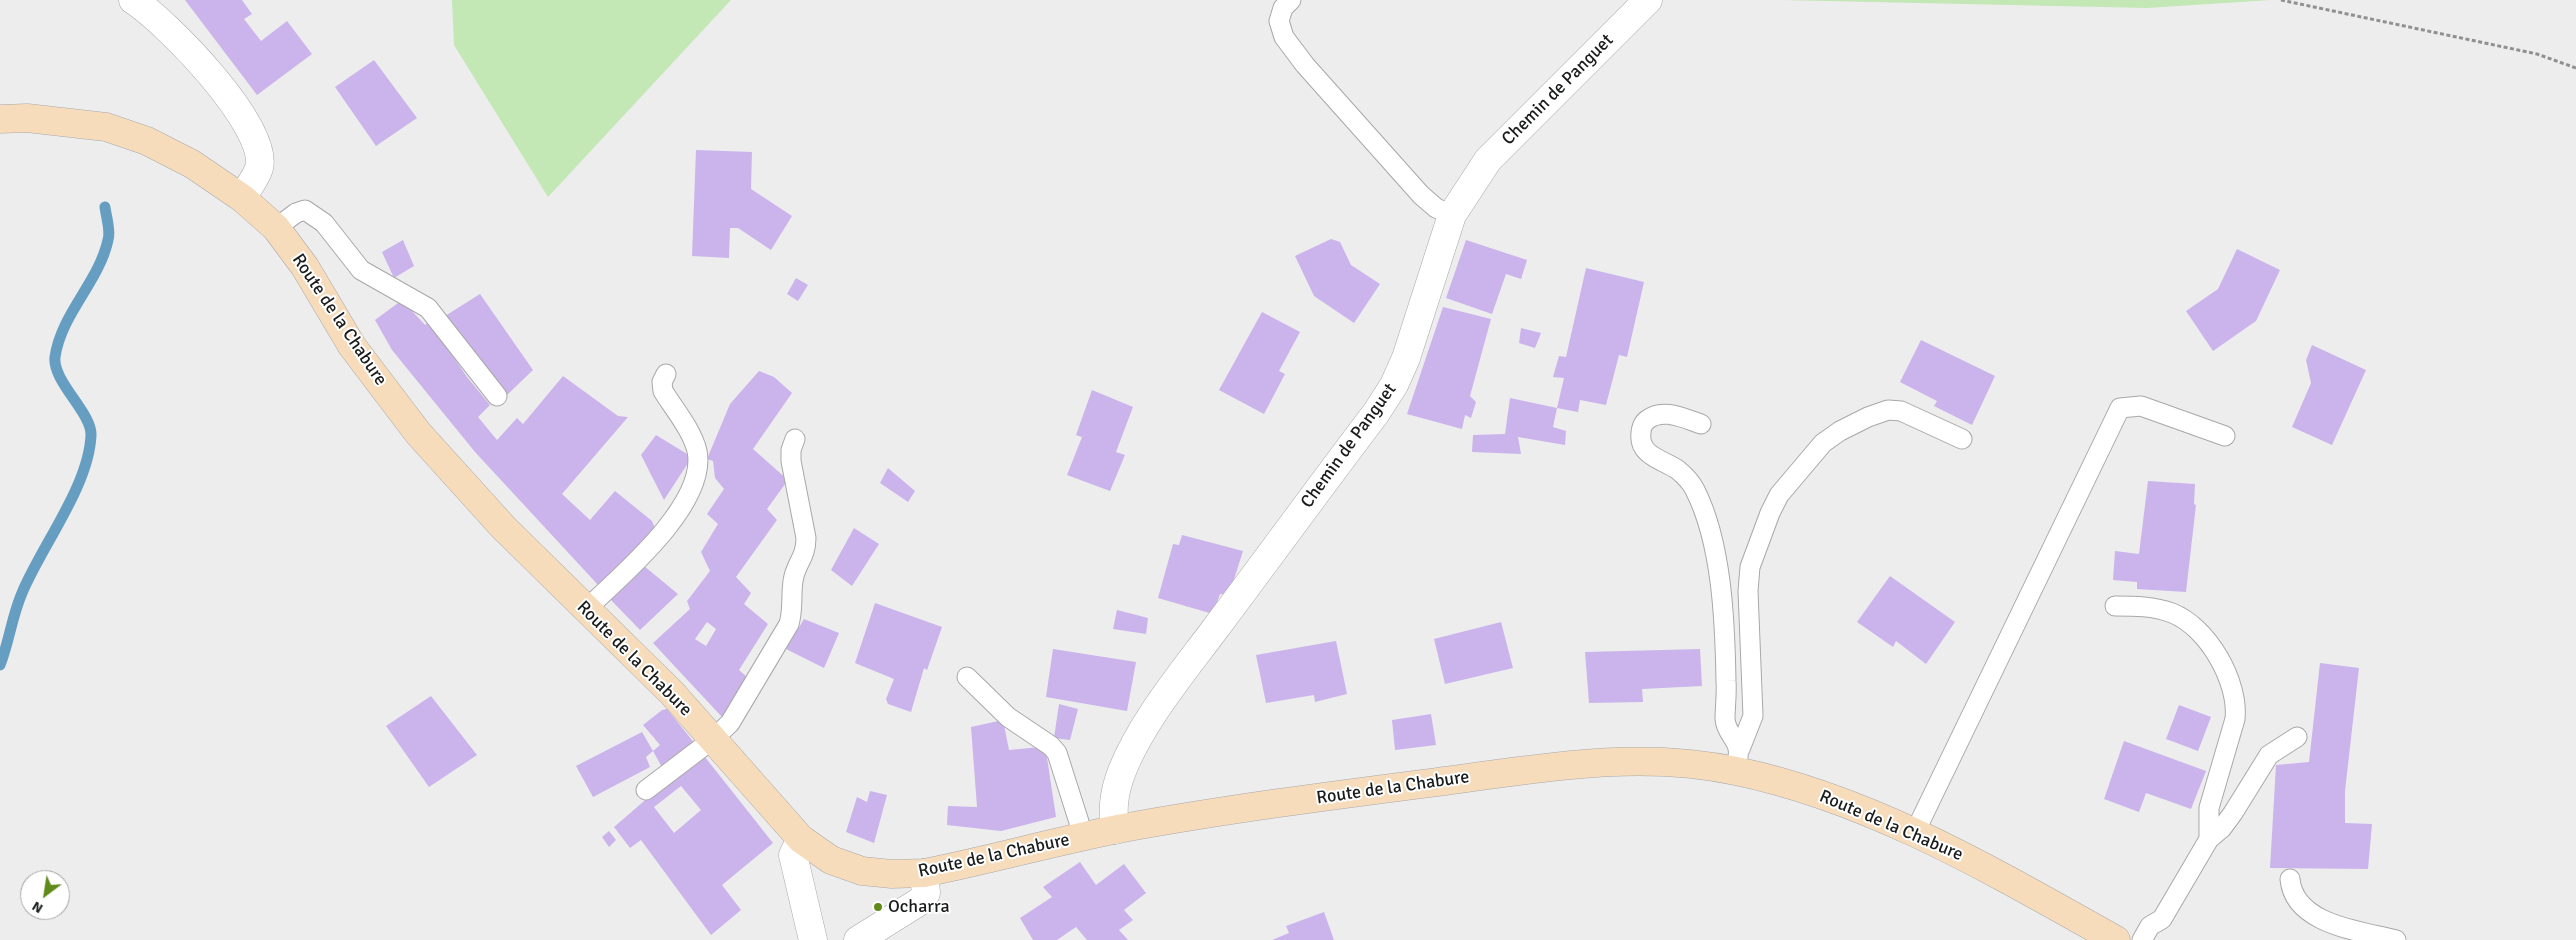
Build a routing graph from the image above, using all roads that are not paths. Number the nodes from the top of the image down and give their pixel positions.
1 (133, 0) edge
2 (1291, 0) edge
3 (1648, 0) edge
4 (0, 119) edge
5 (242, 198) junction
6 (1452, 215) junction
7 (276, 228) junction
8 (666, 374) dead end
9 (497, 396) dead end
10 (1701, 424) dead end
11 (2225, 436) dead end
12 (795, 438) dead end
13 (1962, 439) dead end
14 (2115, 606) dead end
15 (585, 610) junction
16 (966, 678) dead end
17 (2297, 737) dead end
18 (713, 739) junction
19 (1737, 759) junction
20 (646, 790) dead end
21 (1115, 830) junction
22 (1914, 834) junction
23 (1080, 838) junction
24 (801, 839) junction
25 (2209, 840) junction
26 (924, 873) junction
27 (2290, 879) dead end
28 (813, 940) edge
29 (858, 940) edge
30 (2116, 940) edge
31 (2142, 940) edge
32 (2396, 940) edge

1 - 5 street
2 - 6 lane
3 - 6 street, Chemin de Panguet
4 - 5 main road, Route de la Chabure
5 - 7 main road, Route de la Chabure
6 - 21 street, Chemin de Panguet
7 - 9 lane
7 - 15 main road, Route de la Chabure
8 - 15 lane
10 - 19 lane
11 - 22 lane
12 - 18 lane
13 - 19 lane
14 - 25 lane
15 - 18 main road, Route de la Chabure
16 - 23 lane
17 - 25 lane
18 - 20 lane
18 - 24 main road, Route de la Chabure
19 - 21 main road, Route de la Chabure
19 - 22 main road, Route de la Chabure
21 - 23 main road, Route de la Chabure
22 - 30 main road, Route de la Chabure
23 - 26 main road, Route de la Chabure
24 - 26 main road, Route de la Chabure
24 - 28 street
25 - 31 lane
26 - 29 street
27 - 32 lane

